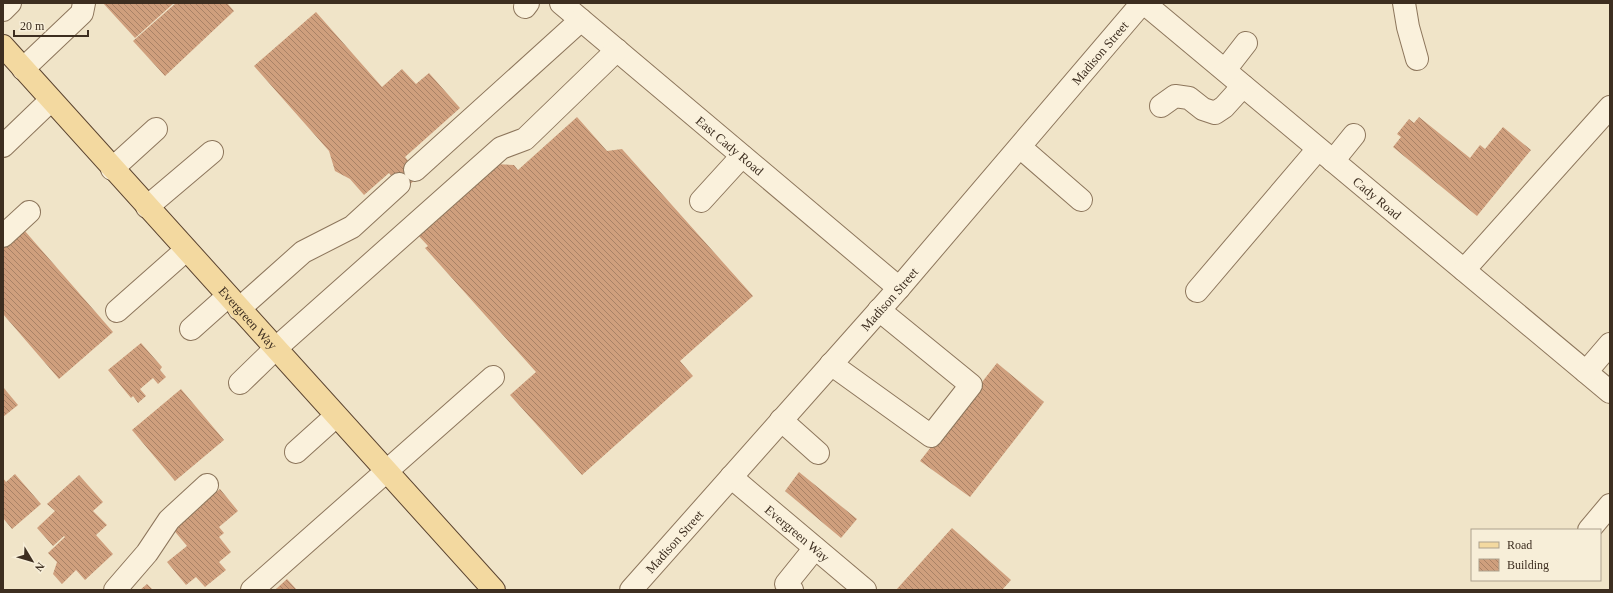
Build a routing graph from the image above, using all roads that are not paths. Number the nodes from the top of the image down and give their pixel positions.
1 (10, 3) edge
2 (84, 3) edge
3 (561, 3) edge
4 (1143, 3) edge
5 (1404, 3) edge
6 (3, 10) edge
7 (581, 20) junction
8 (1246, 43) dead end
9 (3, 46) edge
10 (617, 50) junction
11 (1417, 59) dead end
12 (23, 69) junction
13 (1225, 70) junction
14 (1243, 86) junction
15 (51, 100) junction
16 (1162, 106) dead end
17 (1610, 107) edge
18 (156, 129) dead end
19 (1354, 135) dead end
20 (3, 146) edge
21 (1020, 147) junction
22 (212, 152) dead end
23 (1326, 155) junction
24 (742, 156) junction
25 (112, 169) junction
26 (415, 170) dead end
27 (399, 184) dead end
28 (1081, 200) dead end
29 (701, 201) dead end
30 (147, 207) junction
31 (29, 212) dead end
32 (3, 236) edge
33 (186, 250) junction
34 (1464, 270) junction
35 (899, 288) junction
36 (1197, 291) dead end
37 (234, 303) junction
38 (879, 310) junction
39 (117, 311) dead end
40 (191, 329) dead end
41 (1610, 344) edge
42 (275, 349) junction
43 (831, 364) junction
44 (1586, 372) junction
45 (493, 377) dead end
46 (240, 383) dead end
47 (1610, 392) edge
48 (336, 416) junction
49 (781, 420) junction
50 (296, 452) dead end
51 (818, 452) dead end
52 (386, 471) junction
53 (731, 477) junction
54 (207, 485) dead end
55 (1610, 505) edge
56 (1590, 529) edge
57 (815, 548) junction
58 (789, 587) edge
59 (870, 588) edge
60 (115, 590) edge
61 (252, 590) edge
62 (494, 590) edge
63 (631, 590) edge

1 - 6 street
2 - 12 street
3 - 7 street, East Cady Road
4 - 13 street, Cady Road
4 - 21 street, Madison Street
5 - 11 street
7 - 10 street, East Cady Road
7 - 26 street
8 - 13 street
9 - 12 main road, Evergreen Way
10 - 24 street, East Cady Road
10 - 42 street
12 - 15 main road, Evergreen Way
13 - 14 street, Cady Road
14 - 16 street
14 - 23 street, Cady Road
15 - 20 street
15 - 25 main road, Evergreen Way
17 - 34 street
18 - 25 street
19 - 23 street
21 - 28 street
21 - 35 street, Madison Street
22 - 30 street
23 - 34 street, Cady Road
23 - 36 street
24 - 29 street
24 - 35 street, East Cady Road
25 - 30 main road, Evergreen Way
27 - 37 street
30 - 33 main road, Evergreen Way
31 - 32 street
33 - 37 main road, Evergreen Way
33 - 39 street
34 - 44 street, Cady Road
35 - 38 street, Madison Street
37 - 40 street
37 - 42 main road, Evergreen Way
38 - 43 street, Madison Street
38 - 43 street
41 - 44 street
42 - 46 street
42 - 48 main road, Evergreen Way
43 - 49 street, Madison Street
44 - 47 street, Cady Road
45 - 52 street
48 - 50 street
48 - 52 main road, Evergreen Way
49 - 51 street
49 - 53 street, Madison Street
52 - 61 street
52 - 62 main road, Evergreen Way
53 - 57 street, Evergreen Way
53 - 63 street, Madison Street
54 - 60 street
55 - 56 street
57 - 58 street
57 - 59 street, Evergreen Way

